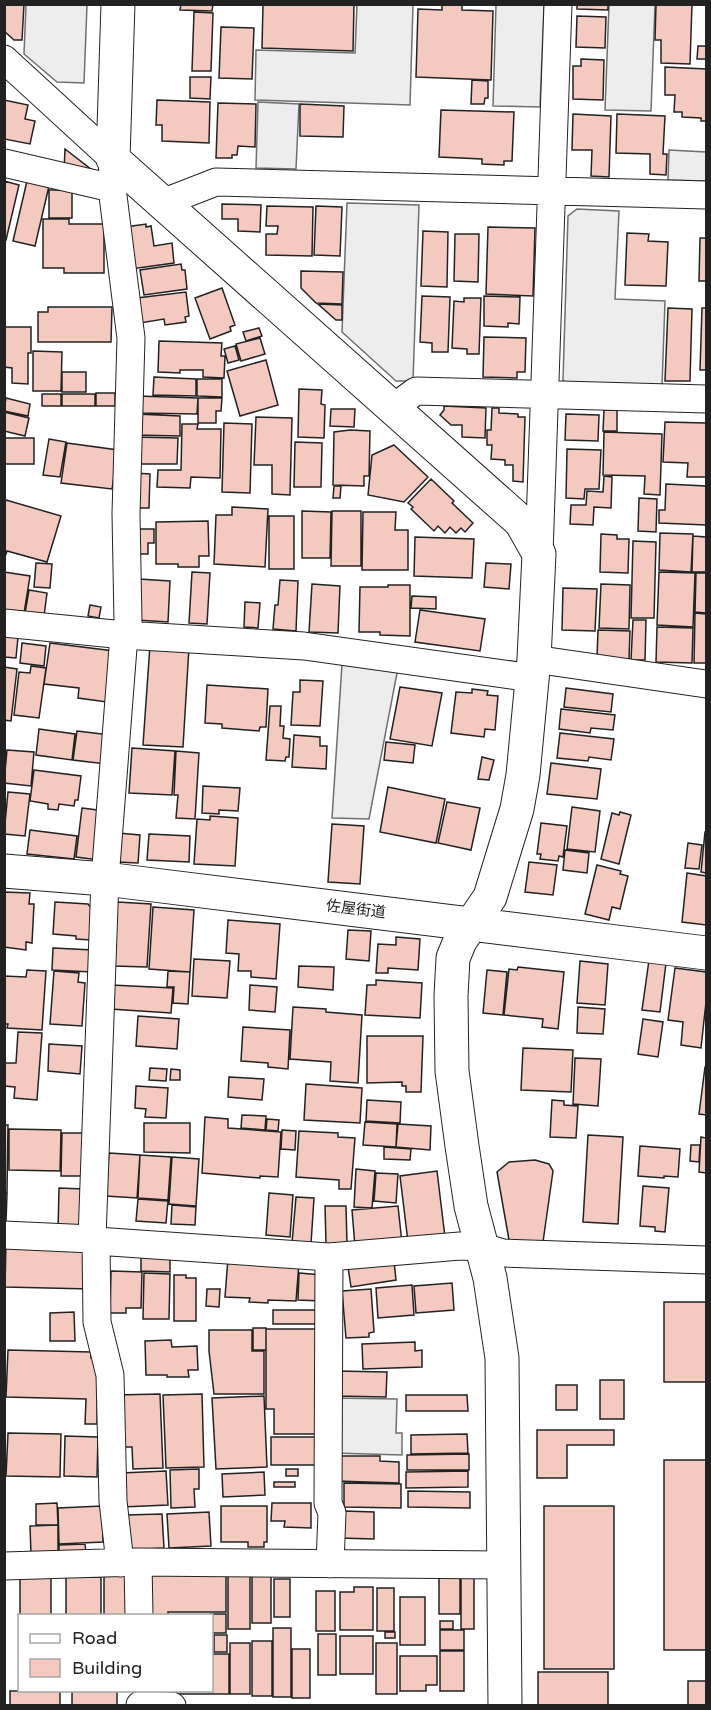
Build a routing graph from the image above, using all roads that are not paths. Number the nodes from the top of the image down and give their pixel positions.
1 (118, 4) edge
2 (558, 4) edge
3 (4, 59) edge
4 (4, 163) edge
5 (112, 174) junction
6 (552, 191) junction
7 (706, 195) edge
8 (162, 202) junction
9 (546, 395) junction
10 (706, 399) edge
11 (393, 408) junction
12 (539, 554) junction
13 (4, 623) edge
14 (124, 635) junction
15 (533, 668) junction
16 (706, 684) edge
17 (4, 872) edge
18 (105, 879) junction
19 (474, 923) junction
20 (706, 953) edge
21 (4, 1235) edge
22 (94, 1240) junction
23 (482, 1247) junction
24 (329, 1257) junction
25 (706, 1260) edge
26 (129, 1563) junction
27 (330, 1564) junction
28 (504, 1565) junction
29 (4, 1566) edge
30 (138, 1614) edge
31 (140, 1705) edge
32 (132, 1706) edge
33 (172, 1706) edge
34 (506, 1706) edge

1 - 5 street
2 - 6 street
3 - 5 street
4 - 5 street
5 - 8 street
5 - 14 street
6 - 7 street
6 - 8 street
6 - 9 street
8 - 11 street
9 - 10 street
9 - 11 street
9 - 12 street
11 - 12 street
12 - 15 street
13 - 14 street
14 - 15 street
14 - 18 street
15 - 16 street
15 - 19 street
17 - 18 street, 佐屋街道
18 - 19 street, 佐屋街道
18 - 22 street
19 - 20 street, 佐屋街道
19 - 23 street
21 - 22 street
22 - 24 street
22 - 26 street
23 - 24 street
23 - 25 street
23 - 28 street
24 - 27 street
26 - 27 street
26 - 29 street
26 - 30 street
27 - 28 street
28 - 34 street
31 - 32 street
31 - 33 street

